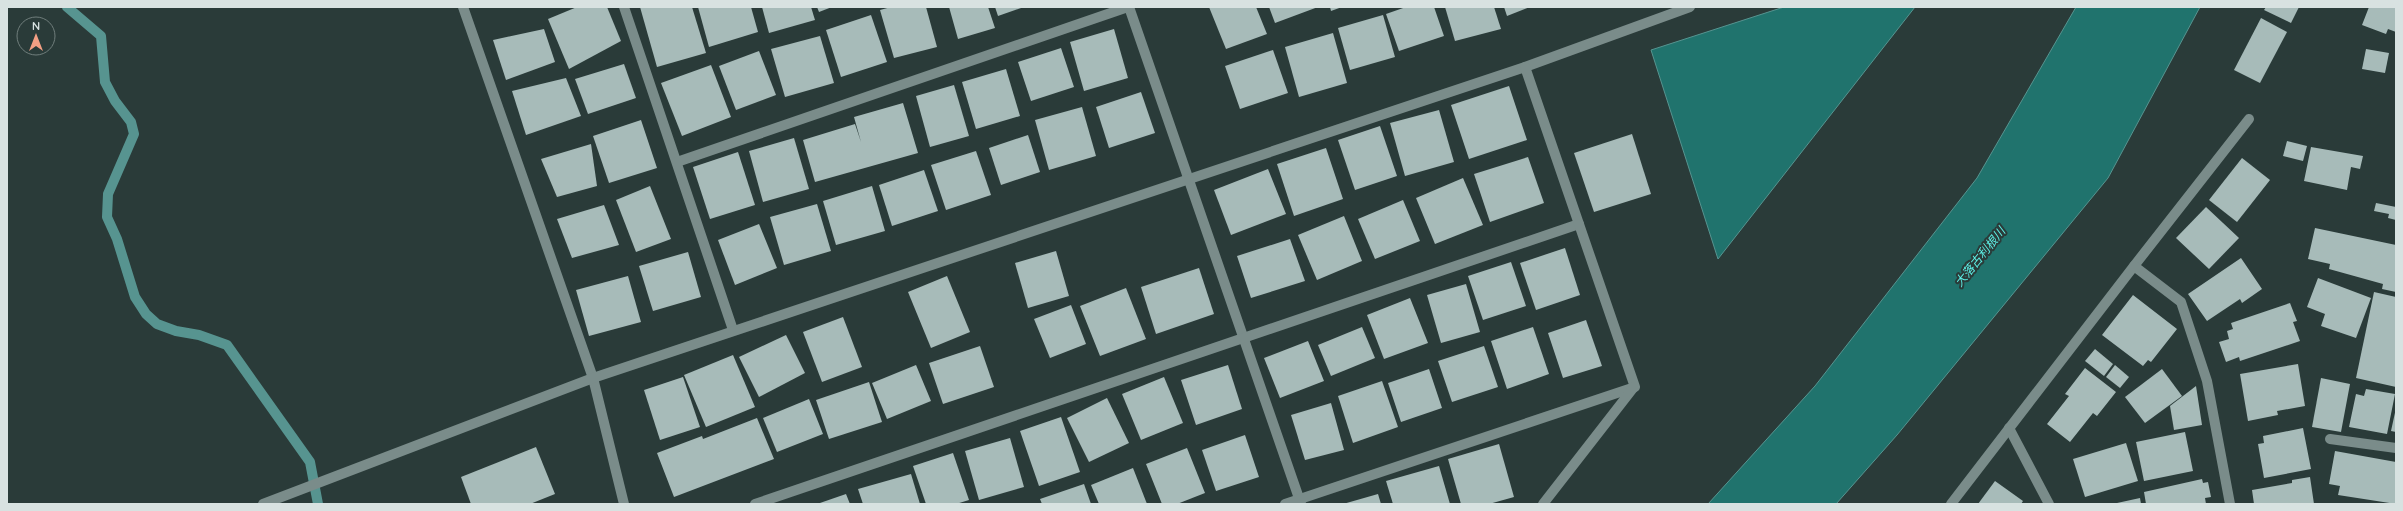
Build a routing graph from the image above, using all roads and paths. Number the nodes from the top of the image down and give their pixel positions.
1 (464, 7) edge
2 (624, 7) edge
3 (1129, 7) edge
4 (1690, 7) edge
5 (1525, 67) junction
6 (2249, 119) dead end
7 (677, 162) junction
8 (1187, 179) junction
9 (1579, 224) junction
10 (2134, 266) junction
11 (733, 330) junction
12 (1243, 338) junction
13 (593, 378) junction
14 (1635, 387) junction
15 (2009, 428) junction
16 (2330, 439) dead end
17 (2396, 448) edge
18 (1301, 502) edge
19 (263, 504) edge
20 (624, 504) edge
21 (755, 504) edge
22 (1285, 504) edge
23 (1543, 504) edge
24 (1951, 504) edge
25 (2049, 504) edge
26 (2230, 504) edge

1 - 13 street
2 - 7 street
3 - 7 street
3 - 8 street
4 - 5 street
5 - 8 street
5 - 9 street
6 - 10 street
7 - 11 street
8 - 11 street
8 - 12 street
9 - 12 street
9 - 14 street
10 - 15 street
10 - 26 street
11 - 13 street
12 - 18 street
12 - 21 street
13 - 19 street
13 - 20 street
14 - 18 street
14 - 23 street
15 - 24 street
15 - 25 street
16 - 17 street
18 - 22 street

